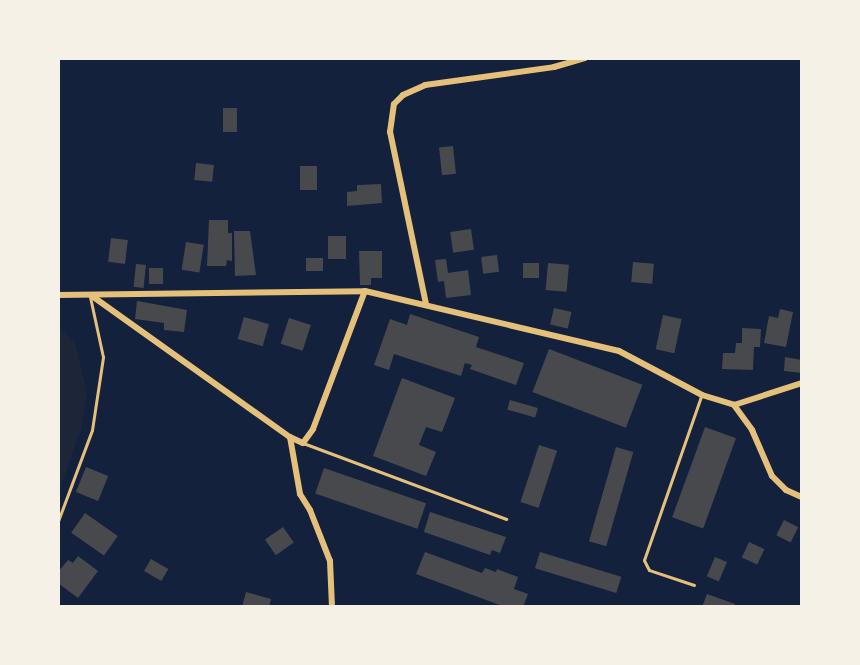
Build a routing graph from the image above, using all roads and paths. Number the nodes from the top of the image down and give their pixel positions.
1 (585, 58) edge
2 (365, 291) junction
3 (58, 295) edge
4 (90, 295) junction
5 (426, 304) junction
6 (802, 383) edge
7 (702, 395) junction
8 (734, 405) junction
9 (290, 437) junction
10 (303, 443) junction
11 (802, 497) edge
12 (506, 519) dead end
13 (58, 521) edge
14 (694, 585) dead end
15 (332, 607) edge

1 - 5 street
2 - 4 street
2 - 5 street
2 - 10 street
3 - 4 street
4 - 9 street
4 - 13 lane
5 - 7 street
6 - 8 street
7 - 8 street
7 - 14 lane
8 - 11 street
9 - 10 street
9 - 15 street
10 - 12 lane

